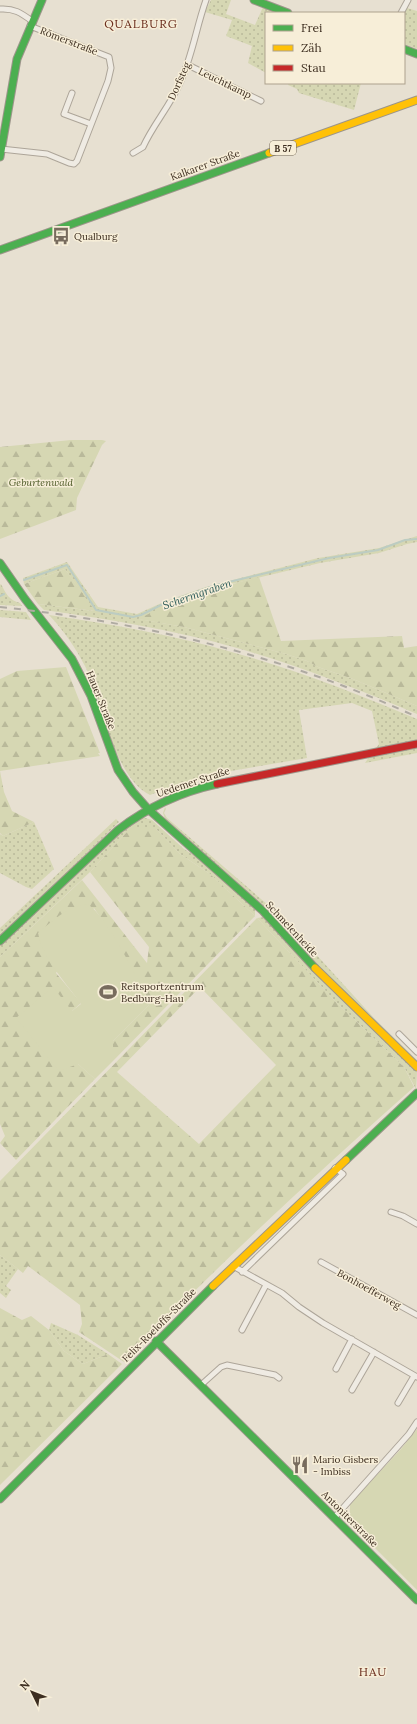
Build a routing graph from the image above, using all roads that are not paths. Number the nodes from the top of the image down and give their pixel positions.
1 (42, 0) edge
2 (206, 0) edge
3 (256, 0) edge
4 (408, 0) edge
5 (0, 9) edge
6 (286, 12) edge
7 (402, 12) edge
8 (31, 24) junction
9 (405, 49) edge
10 (417, 54) edge
11 (188, 65) junction
12 (72, 93) dead end
13 (417, 100) edge
14 (261, 101) dead end
15 (91, 124) junction
16 (1, 153) edge
17 (133, 153) dead end
18 (0, 250) edge
19 (0, 563) edge
20 (417, 744) edge
21 (148, 809) junction
22 (0, 941) edge
23 (399, 1034) dead end
24 (417, 1052) edge
25 (417, 1067) edge
26 (417, 1094) edge
27 (335, 1168) junction
28 (390, 1212) dead end
29 (417, 1224) edge
30 (321, 1262) dead end
31 (233, 1266) junction
32 (242, 1272) junction
33 (266, 1285) junction
34 (417, 1315) edge
35 (242, 1330) dead end
36 (352, 1339) junction
37 (156, 1341) junction
38 (374, 1352) junction
39 (336, 1369) dead end
40 (416, 1377) edge
41 (279, 1378) dead end
42 (201, 1385) junction
43 (352, 1390) dead end
44 (398, 1404) dead end
45 (417, 1422) edge
46 (0, 1499) edge
47 (334, 1518) junction
48 (417, 1600) edge

1 - 8 street
2 - 11 street, Dorfsteg
3 - 6 street
4 - 7 street
5 - 8 street
8 - 15 street, Römerstraße
8 - 16 street
9 - 10 street
11 - 14 street, Leuchtkamp
11 - 17 street, Dorfsteg
12 - 15 street
13 - 18 street, Kalkarer Straße / B 57
15 - 16 street, Römerstraße
19 - 21 street, Hauer Straße
20 - 21 street, Uedemer Straße
21 - 22 street, Uedemer Straße
21 - 25 street, Schmelenheide
23 - 24 street
26 - 27 street, Felix-Roeloffs-Straße
27 - 31 street, Felix-Roeloffs-Straße
27 - 32 street
28 - 29 street
30 - 34 street, Bonhoefferweg
31 - 32 street
31 - 37 street, Felix-Roeloffs-Straße
32 - 33 street
33 - 35 street
33 - 36 street
36 - 38 street
36 - 39 street
37 - 42 street, Antoniterstraße
37 - 46 street, Felix-Roeloffs-Straße
38 - 40 street
38 - 43 street
40 - 44 street
41 - 42 street
42 - 47 street, Antoniterstraße
45 - 47 street
47 - 48 street, Antoniterstraße

